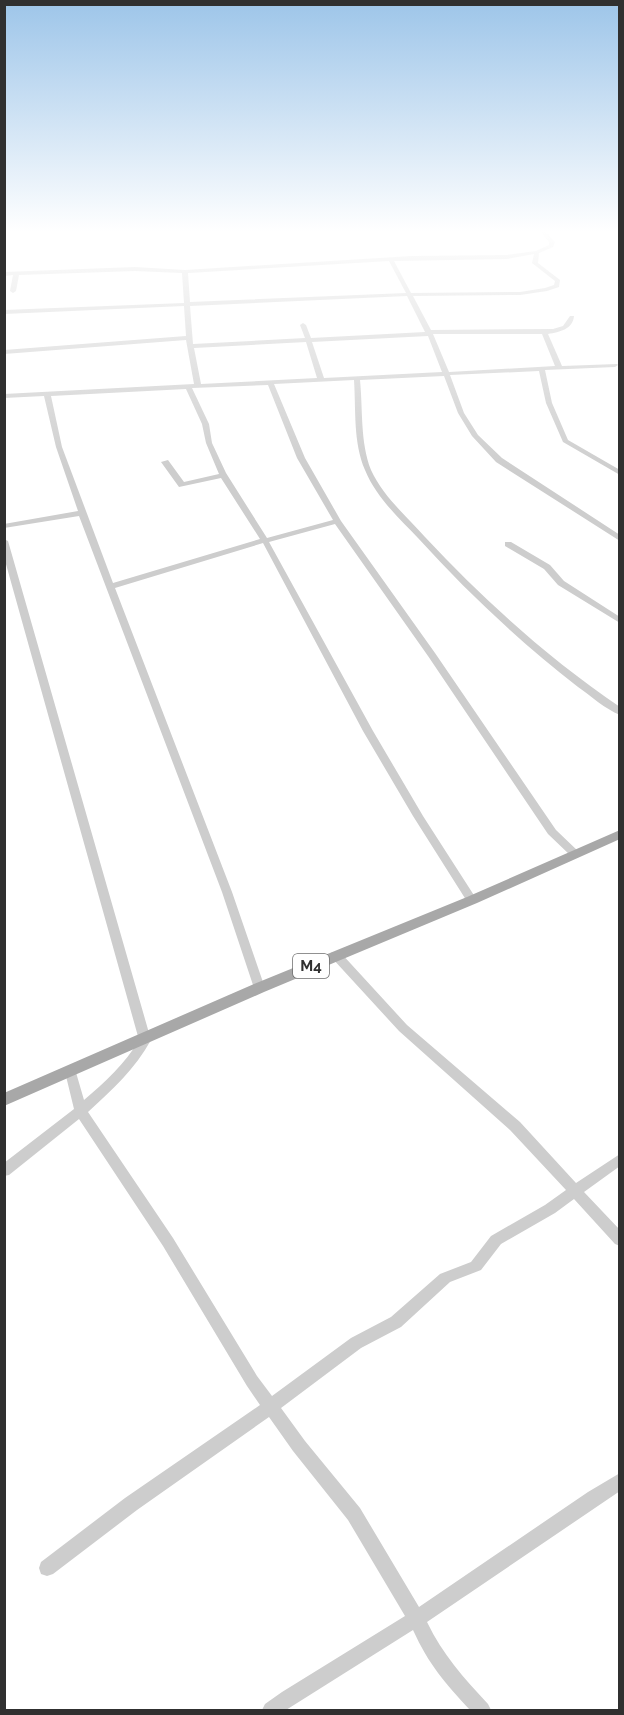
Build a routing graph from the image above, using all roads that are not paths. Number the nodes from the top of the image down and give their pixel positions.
1 (188, 312) edge
2 (419, 312) edge
3 (572, 317) dead end
4 (303, 326) dead end
5 (544, 332) junction
6 (429, 333) junction
7 (307, 339) junction
8 (190, 342) junction
9 (4, 352) edge
10 (615, 364) dead end
11 (559, 367) junction
12 (542, 369) junction
13 (447, 374) junction
14 (357, 379) junction
15 (321, 380) junction
16 (270, 382) junction
17 (194, 387) junction
18 (47, 394) junction
19 (4, 396) edge
20 (165, 462) dead end
21 (620, 472) edge
22 (224, 475) junction
23 (82, 513) junction
24 (337, 521) junction
25 (4, 526) edge
26 (620, 539) edge
27 (263, 540) junction
28 (4, 541) edge
29 (508, 544) dead end
30 (111, 586) junction
31 (620, 621) edge
32 (620, 712) edge
33 (620, 834) edge
34 (575, 854) junction
35 (472, 900) junction
36 (336, 955) junction
37 (259, 988) junction
38 (145, 1040) junction
39 (71, 1072) junction
40 (4, 1100) edge
41 (80, 1110) junction
42 (620, 1160) edge
43 (4, 1171) edge
44 (574, 1190) junction
45 (620, 1240) edge
46 (270, 1407) junction
47 (620, 1481) edge
48 (47, 1568) dead end
49 (417, 1619) junction
50 (271, 1710) edge
51 (482, 1710) edge

1 - 8 street
2 - 6 street
3 - 5 street
4 - 7 street
5 - 6 street
5 - 11 street
6 - 7 street
6 - 13 street
7 - 8 street
7 - 15 street
8 - 9 street
8 - 17 street
10 - 11 street
11 - 12 street
12 - 13 street
12 - 21 street
13 - 14 street
13 - 26 street
14 - 15 street
14 - 32 street
15 - 16 street
16 - 17 street
16 - 24 street
17 - 18 street
17 - 22 street
18 - 19 street
18 - 23 street
20 - 22 street
22 - 27 street
23 - 25 street
23 - 30 street
24 - 27 street
24 - 34 street
27 - 30 street
27 - 35 street
28 - 38 street
29 - 31 street
30 - 37 street
33 - 34 main road, M4
34 - 35 main road, M4
35 - 36 main road, M4
36 - 37 main road, M4
36 - 44 street
37 - 38 main road, M4
38 - 39 main road, M4
38 - 41 street
39 - 40 main road, M4
39 - 41 street
41 - 43 street
41 - 46 street
42 - 44 street
44 - 45 street
44 - 46 street
46 - 48 street
46 - 49 street
47 - 49 street
49 - 50 street
49 - 51 street

